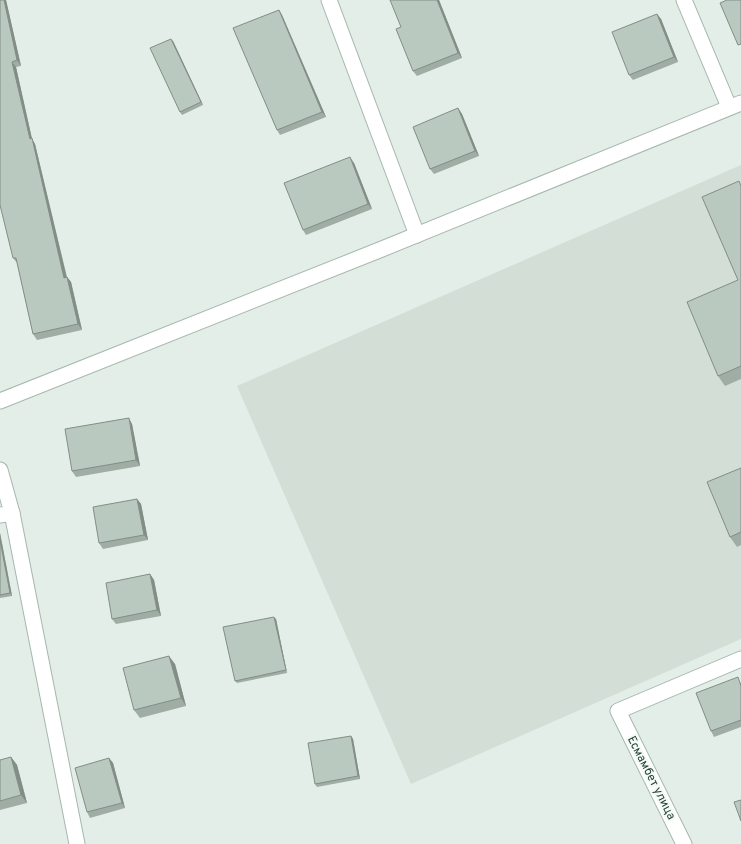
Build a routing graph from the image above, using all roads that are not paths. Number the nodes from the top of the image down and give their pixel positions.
1 (329, 0) edge
2 (684, 0) edge
3 (735, 105) edge
4 (417, 235) junction
5 (0, 400) edge
6 (0, 470) edge
7 (6, 514) edge
8 (741, 659) edge
9 (77, 844) edge
10 (684, 844) edge

1 - 4 street
2 - 3 street
3 - 4 street
4 - 5 street
6 - 7 street
7 - 9 street
8 - 10 street, Есмамбет улица

